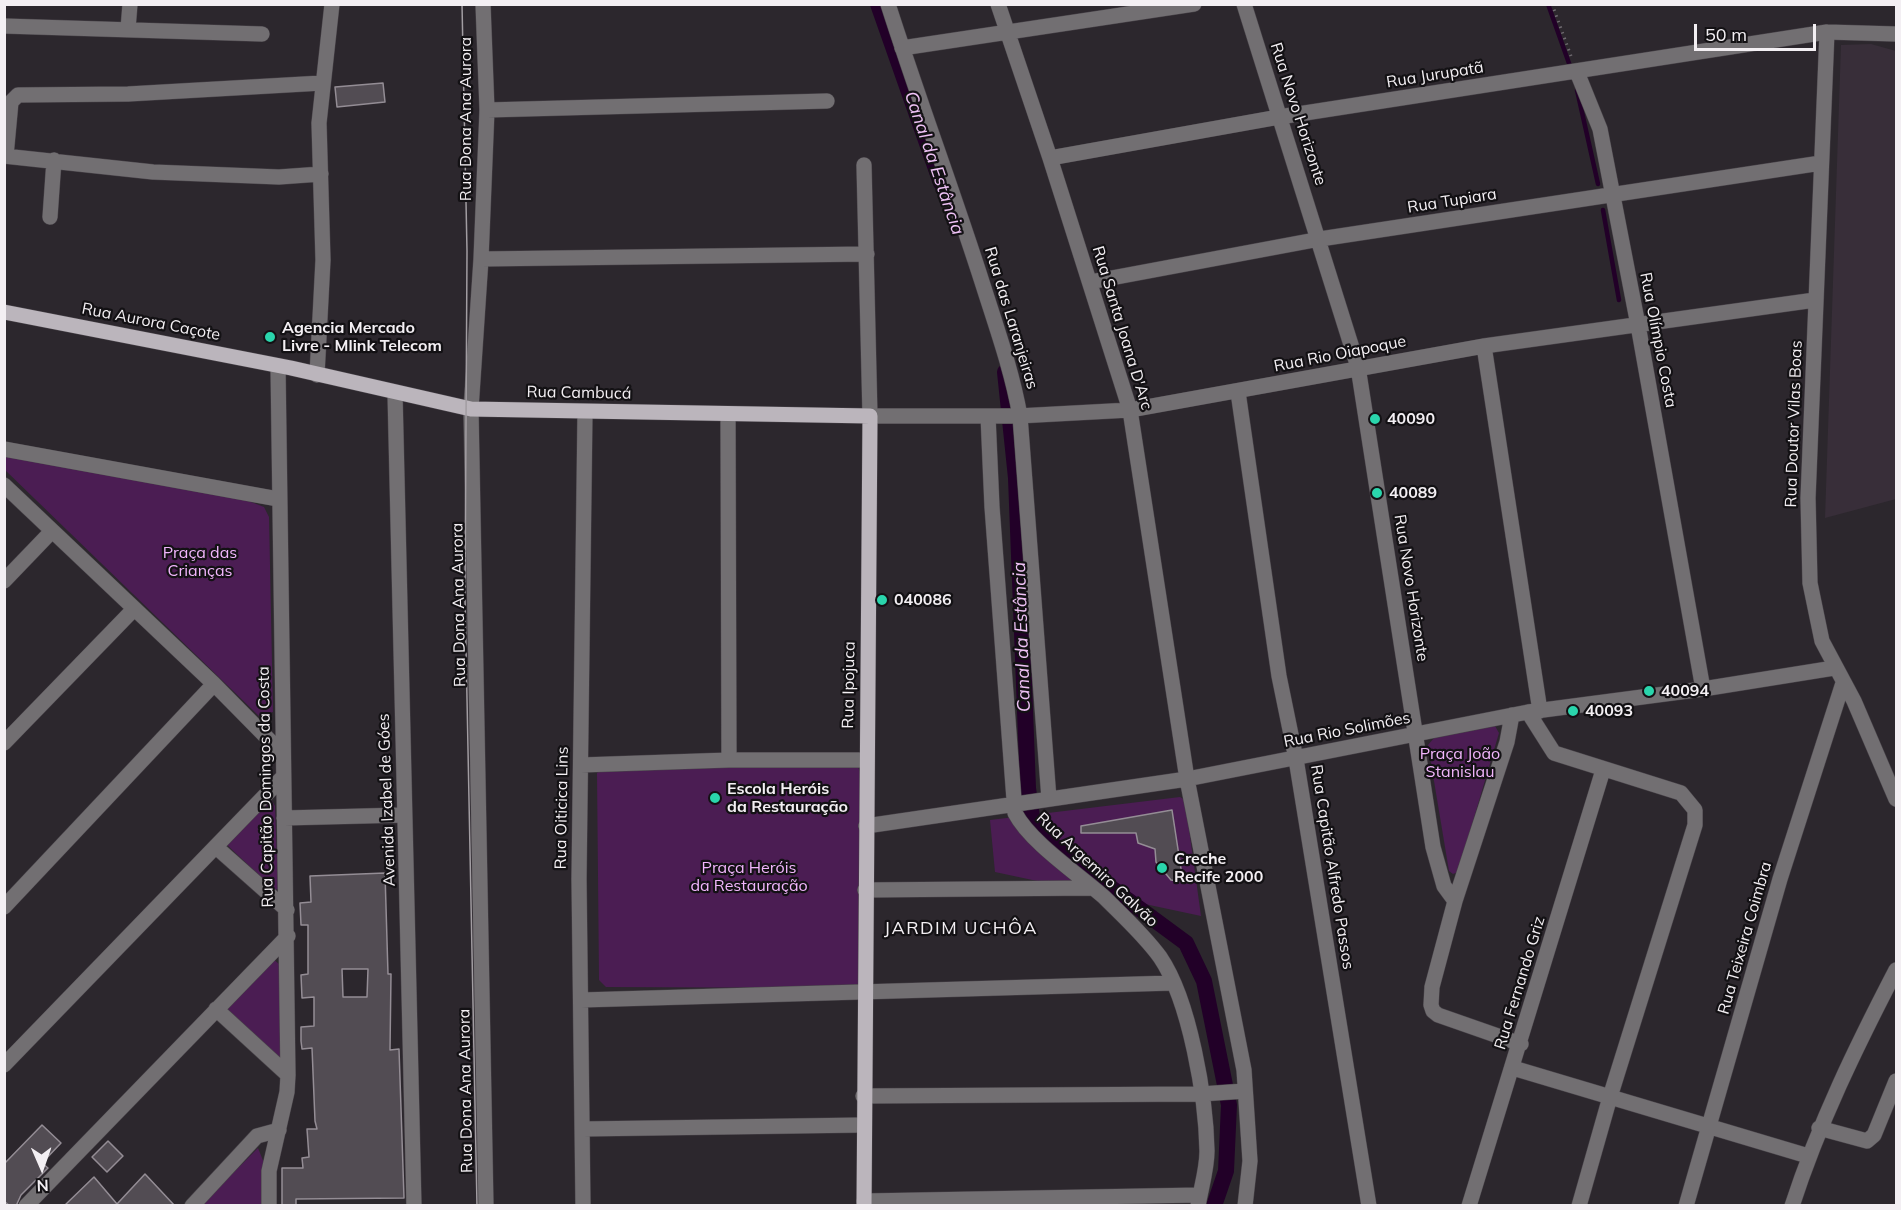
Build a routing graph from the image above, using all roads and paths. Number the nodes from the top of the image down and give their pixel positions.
1 (130, 4) edge
2 (332, 4) edge
3 (483, 4) edge
4 (888, 4) edge
5 (998, 4) edge
6 (1194, 4) edge
7 (1244, 4) edge
8 (1552, 4) edge
9 (4, 26) edge
10 (128, 28) junction
11 (1007, 32) junction
12 (1827, 32) junction
13 (262, 34) dead end
14 (1896, 34) edge
15 (902, 48) junction
16 (1577, 72) junction
17 (322, 83) junction
18 (826, 101) dead end
19 (487, 110) junction
20 (1279, 117) junction
21 (5, 156) edge
22 (1050, 158) junction
23 (54, 160) junction
24 (1821, 163) junction
25 (864, 165) dead end
26 (321, 174) junction
27 (1612, 195) junction
28 (50, 217) dead end
29 (1320, 239) junction
30 (867, 254) junction
31 (481, 259) junction
32 (1090, 282) junction
33 (1815, 300) junction
34 (4, 312) edge
35 (1638, 325) junction
36 (1484, 346) junction
37 (285, 367) junction
38 (1358, 367) junction
39 (317, 375) junction
40 (1238, 392) junction
41 (395, 393) junction
42 (471, 409) junction
43 (1130, 410) junction
44 (585, 412) junction
45 (728, 415) junction
46 (870, 416) junction
47 (991, 416) junction
48 (1019, 416) junction
49 (4, 449) edge
50 (4, 485) edge
51 (278, 499) junction
52 (52, 531) junction
53 (4, 581) edge
54 (134, 609) junction
55 (1834, 668) junction
56 (1843, 683) junction
57 (214, 684) junction
58 (1703, 689) junction
59 (1534, 711) junction
60 (1512, 715) junction
61 (1416, 735) junction
62 (4, 743) edge
63 (282, 753) junction
64 (1296, 759) junction
65 (729, 760) junction
66 (866, 760) junction
67 (581, 765) junction
68 (1603, 771) junction
69 (282, 778) junction
70 (1187, 778) junction
71 (1045, 799) junction
72 (1896, 800) edge
73 (1016, 802) junction
74 (404, 814) junction
75 (284, 818) junction
76 (866, 826) junction
77 (216, 847) junction
78 (1093, 888) junction
79 (865, 890) junction
80 (1455, 901) junction
81 (4, 907) edge
82 (287, 910) junction
83 (288, 936) junction
84 (1896, 970) edge
85 (1173, 983) junction
86 (864, 993) junction
87 (581, 1000) junction
88 (216, 1009) junction
89 (1521, 1044) junction
90 (5, 1064) edge
91 (1513, 1068) junction
92 (288, 1074) junction
93 (1896, 1081) edge
94 (1243, 1091) junction
95 (1203, 1094) junction
96 (863, 1096) junction
97 (1610, 1097) junction
98 (862, 1125) junction
99 (1710, 1127) junction
100 (1819, 1128) junction
101 (582, 1129) junction
102 (279, 1130) junction
103 (1808, 1156) junction
104 (1199, 1200) edge
105 (864, 1203) edge
106 (26, 1206) edge
107 (192, 1206) edge
108 (269, 1206) edge
109 (414, 1206) edge
110 (486, 1206) edge
111 (583, 1206) edge
112 (1245, 1206) edge
113 (1369, 1206) edge
114 (1469, 1206) edge
115 (1579, 1206) edge
116 (1686, 1206) edge
117 (1792, 1206) edge

1 - 10 street
2 - 17 street
3 - 19 street, Rua Dona Ana Aurora
4 - 15 street, Rua das Laranjeiras
5 - 11 street, Rua Santa Joana D'Arc
6 - 11 street
7 - 20 street, Rua Novo Horizonte
8 - 16 path
9 - 10 street
10 - 13 street
11 - 15 street
11 - 22 street, Rua Santa Joana D'Arc
12 - 14 street, Rua Jurupatã
12 - 16 street, Rua Jurupatã
12 - 24 street, Rua Doutor Vilas Boas
15 - 48 street, Rua das Laranjeiras
16 - 20 street, Rua Jurupatã
16 - 27 street, Rua Olímpio Costa
17 - 21 street
17 - 26 street
18 - 19 street
19 - 31 street, Rua Dona Ana Aurora
20 - 22 street, Rua Jurupatã
20 - 29 street, Rua Novo Horizonte
21 - 23 street
22 - 32 street, Rua Santa Joana D'Arc
23 - 26 street
23 - 28 street
24 - 27 street, Rua Tupiara
24 - 33 street, Rua Doutor Vilas Boas
25 - 30 street, Rua Ipojuca
26 - 39 street
27 - 29 street, Rua Tupiara
27 - 35 street, Rua Olímpio Costa
29 - 32 street, Rua Tupiara
29 - 38 street, Rua Novo Horizonte
30 - 31 street
30 - 46 street, Rua Ipojuca
31 - 42 street, Rua Dona Ana Aurora
32 - 43 street, Rua Santa Joana D'Arc
33 - 35 street, Rua Rio Oiapoque
33 - 55 street, Rua Doutor Vilas Boas
34 - 37 main road, Rua Aurora Caçote
35 - 36 street, Rua Rio Oiapoque
35 - 58 street, Rua Olímpio Costa
36 - 38 street, Rua Rio Oiapoque
36 - 59 street
37 - 39 main road, Rua Cambucá
37 - 51 street, Rua Capitão Domingos da Costa
38 - 40 street, Rua Rio Oiapoque
38 - 61 street, Rua Novo Horizonte
39 - 41 main road, Rua Cambucá
40 - 43 street, Rua Rio Oiapoque
40 - 64 street, Rua Capitão Alfredo Passos
41 - 42 main road, Rua Cambucá
41 - 74 street, Avenida Izabel de Góes
42 - 44 main road, Rua Cambucá
42 - 110 street, Rua Dona Ana Aurora
43 - 48 street, Rua Rio Oiapoque
43 - 70 street, Rua Santa Joana D'Arc
44 - 45 main road, Rua Cambucá
44 - 67 street, Rua Oiticica Lins
45 - 46 main road, Rua Cambucá
45 - 65 street
46 - 47 street, Rua Rio Oiapoque
46 - 66 main road, Rua Ipojuca
47 - 48 street, Rua Rio Oiapoque
47 - 73 street
48 - 71 street, Rua das Laranjeiras
49 - 51 street
50 - 52 street
51 - 63 street, Rua Capitão Domingos da Costa
52 - 53 street
52 - 54 street
54 - 57 street
54 - 62 street
55 - 56 street, Rua Doutor Vilas Boas
55 - 58 street, Rua Rio Solimões
56 - 72 street, Rua Doutor Vilas Boas
56 - 99 street, Rua Teixeira Coimbra
57 - 63 street
57 - 81 street
58 - 59 street, Rua Rio Solimões
59 - 60 street, Rua Rio Solimões
59 - 68 street
60 - 61 street, Rua Rio Solimões
60 - 80 street
61 - 64 street, Rua Rio Solimões
61 - 80 street, Rua Novo Horizonte
63 - 69 street, Rua Capitão Domingos da Costa
64 - 70 street, Rua Rio Solimões
64 - 113 street, Rua Capitão Alfredo Passos
65 - 66 street
65 - 67 street
66 - 76 main road, Rua Ipojuca
67 - 87 street, Rua Oiticica Lins
68 - 89 street, Rua Fernando Griz
68 - 97 street
69 - 75 street, Rua Capitão Domingos da Costa
69 - 77 street
70 - 71 street, Rua Rio Solimões
70 - 94 street
71 - 73 street, Rua Rio Solimões
73 - 76 street, Rua Rio Solimões
73 - 78 street, Rua Argemiro Galvão
74 - 75 street
74 - 109 street, Avenida Izabel de Góes
75 - 82 street, Rua Capitão Domingos da Costa
76 - 79 main road, Rua Ipojuca
77 - 82 street
77 - 90 street
78 - 79 street
78 - 85 street, Rua Argemiro Galvão
79 - 86 main road, Rua Ipojuca
80 - 89 street
82 - 83 street, Rua Capitão Domingos da Costa
83 - 88 street
83 - 92 street, Rua Capitão Domingos da Costa
84 - 100 street
85 - 86 street
85 - 95 street, Rua Argemiro Galvão
86 - 87 street
86 - 96 main road, Rua Ipojuca
87 - 101 street, Rua Oiticica Lins
88 - 92 street
88 - 106 street
89 - 91 street, Rua Fernando Griz
91 - 97 street
91 - 114 street, Rua Fernando Griz
92 - 102 street, Rua Capitão Domingos da Costa
93 - 100 street
94 - 95 street
94 - 112 street
95 - 96 street
95 - 104 street, Rua Argemiro Galvão
96 - 98 main road, Rua Ipojuca
97 - 99 street
97 - 115 street
98 - 101 street
98 - 105 main road, Rua Ipojuca
99 - 103 street
99 - 116 street, Rua Teixeira Coimbra
100 - 103 street
101 - 111 street, Rua Oiticica Lins
102 - 107 street
102 - 108 street, Rua Capitão Domingos da Costa
103 - 117 street
104 - 105 street

